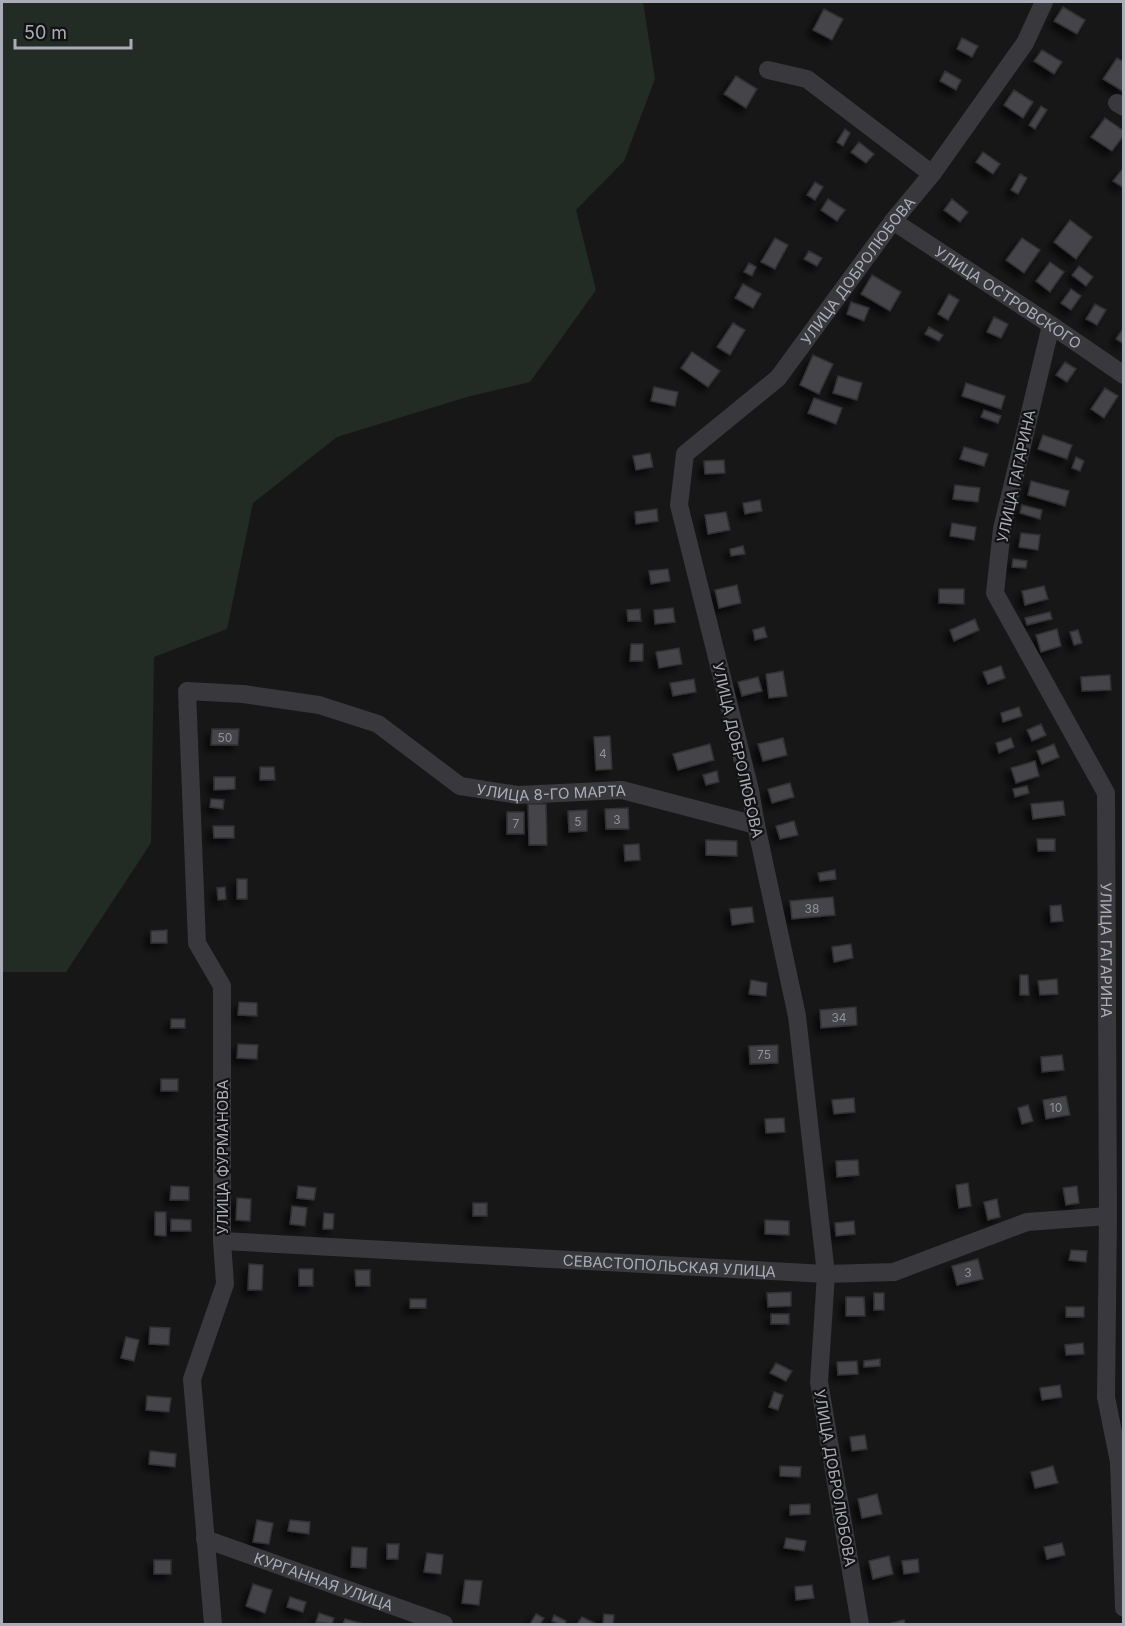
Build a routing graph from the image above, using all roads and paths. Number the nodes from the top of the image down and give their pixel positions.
1 (1044, 2) edge
2 (768, 70) dead end
3 (932, 174) junction
4 (893, 221) junction
5 (1051, 325) junction
6 (1124, 375) edge
7 (187, 691) joint
8 (756, 825) junction
9 (1108, 1216) junction
10 (222, 1241) junction
11 (826, 1274) junction
12 (205, 1539) junction
13 (1124, 1608) edge
14 (213, 1624) edge
15 (444, 1624) edge
16 (860, 1624) edge

1 - 3 street, УЛИЦА ДОБРОЛЮБОВА
2 - 3 street
3 - 4 street, УЛИЦА ДОБРОЛЮБОВА
4 - 5 street, УЛИЦА ОСТРОВСКОГО
4 - 8 street, УЛИЦА ДОБРОЛЮБОВА
5 - 6 street, УЛИЦА ОСТРОВСКОГО
5 - 9 street, УЛИЦА ГАГАРИНА
7 - 8 street, УЛИЦА 8-ГО МАРТА
7 - 10 street, УЛИЦА ФУРМАНОВА
8 - 11 street, УЛИЦА ДОБРОЛЮБОВА
9 - 11 street, СЕВАСТОПОЛЬСКАЯ УЛИЦА
9 - 13 street, УЛИЦА ГАГАРИНА
10 - 11 street, СЕВАСТОПОЛЬСКАЯ УЛИЦА
10 - 12 street, УЛИЦА ФУРМАНОВА
11 - 16 street, УЛИЦА ДОБРОЛЮБОВА
12 - 14 street, УЛИЦА ФУРМАНОВА
12 - 15 street, КУРГАННАЯ УЛИЦА

